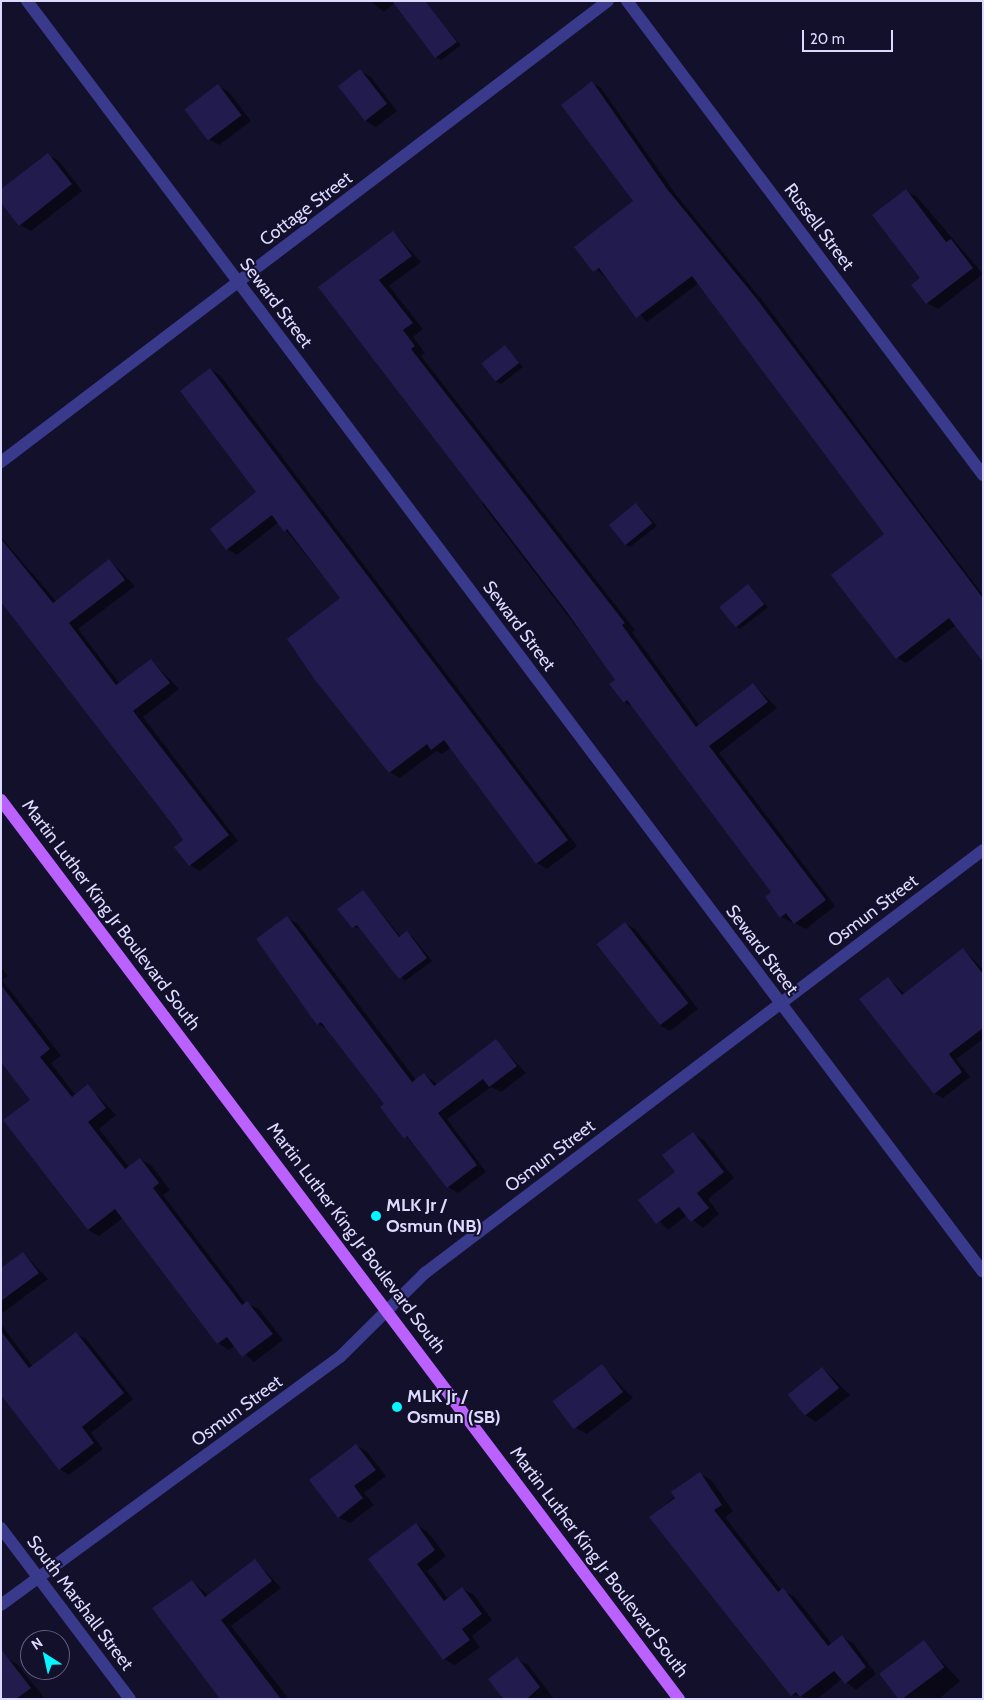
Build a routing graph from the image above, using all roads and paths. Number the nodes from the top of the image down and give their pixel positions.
1 (27, 1) edge
2 (608, 1) edge
3 (627, 1) edge
4 (238, 282) junction
5 (1, 462) edge
6 (983, 474) edge
7 (1, 800) edge
8 (983, 850) edge
9 (780, 1003) junction
10 (983, 1272) edge
11 (388, 1309) junction
12 (1, 1528) edge
13 (39, 1578) junction
14 (1, 1605) edge
15 (130, 1699) edge
16 (679, 1699) edge

1 - 4 street, Seward Street
2 - 4 street, Cottage Street
3 - 6 street, Russell Street
4 - 5 street, Cottage Street
4 - 9 street, Seward Street
7 - 11 main road, Martin Luther King Jr Boulevard South
8 - 9 street, Osmun Street
9 - 10 street, Seward Street
9 - 11 street, Osmun Street
11 - 13 street, Osmun Street
11 - 16 main road, Martin Luther King Jr Boulevard South
12 - 13 street, South Marshall Street
13 - 14 street, Osmun Street
13 - 15 street, South Marshall Street

